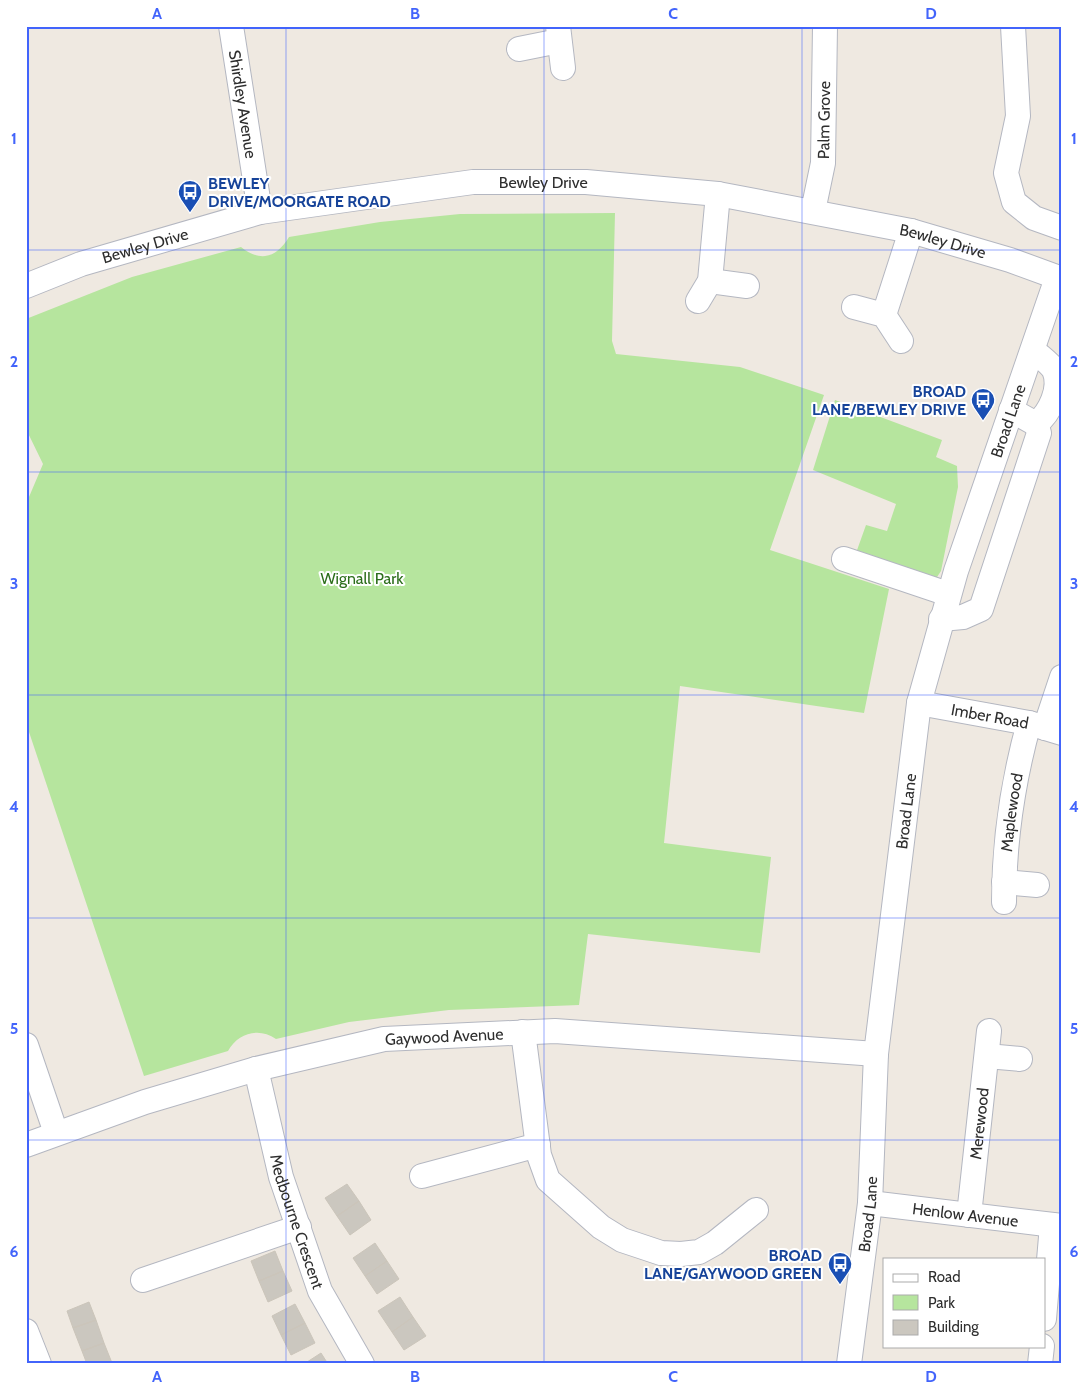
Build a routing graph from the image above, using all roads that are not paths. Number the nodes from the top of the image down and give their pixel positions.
1 (231, 26) edge
2 (825, 26) edge
3 (1013, 26) edge
4 (558, 34) edge
5 (519, 49) dead end
6 (563, 68) dead end
7 (718, 194) junction
8 (814, 211) junction
9 (260, 212) junction
10 (1062, 228) edge
11 (911, 231) junction
12 (1060, 278) edge
13 (26, 286) edge
14 (747, 286) dead end
15 (854, 307) dead end
16 (884, 315) junction
17 (901, 341) dead end
18 (1034, 350) junction
19 (1011, 410) junction
20 (1036, 424) junction
21 (844, 559) dead end
22 (948, 594) junction
23 (941, 620) junction
24 (1062, 677) edge
25 (919, 703) junction
26 (1045, 728) edge
27 (1037, 885) dead end
28 (990, 1031) dead end
29 (523, 1032) junction
30 (26, 1045) edge
31 (876, 1054) junction
32 (987, 1056) junction
33 (1020, 1059) dead end
34 (256, 1069) junction
35 (56, 1133) junction
36 (26, 1145) edge
37 (538, 1145) junction
38 (422, 1176) dead end
39 (870, 1203) junction
40 (756, 1210) dead end
41 (969, 1215) junction
42 (1057, 1225) edge
43 (298, 1227) junction
44 (144, 1280) dead end
45 (1046, 1305) edge
46 (26, 1331) edge
47 (1042, 1348) edge
48 (39, 1364) edge
49 (362, 1364) edge
50 (849, 1364) edge
51 (1040, 1364) edge

1 - 9 street, Shirdley Avenue
2 - 8 street, Palm Grove
3 - 10 street
4 - 5 street
4 - 6 street
7 - 8 street, Bewley Drive
7 - 9 street, Bewley Drive
7 - 14 street
8 - 11 street, Bewley Drive
9 - 13 street, Bewley Drive
11 - 12 street, Bewley Drive
11 - 16 street
12 - 18 street, Broad Lane
15 - 16 street
16 - 17 street
18 - 19 street, Broad Lane
18 - 20 street
19 - 20 street
19 - 22 street, Broad Lane
20 - 23 street
21 - 22 street
22 - 23 street, Broad Lane
23 - 25 street, Broad Lane
24 - 26 street, Maplewood
25 - 26 street, Imber Road
25 - 31 street, Broad Lane
26 - 27 street, Maplewood
28 - 32 street, Merewood
29 - 31 street, Gaywood Avenue
29 - 34 street, Gaywood Avenue
29 - 37 street
30 - 35 street
31 - 39 street, Broad Lane
32 - 33 street
32 - 41 street, Merewood
34 - 35 street, Gaywood Avenue
34 - 43 street, Medbourne Crescent
35 - 36 street, Gaywood Avenue
37 - 38 street
37 - 40 street
39 - 41 street, Henlow Avenue
39 - 50 street, Broad Lane
41 - 42 street, Henlow Avenue
42 - 45 street
43 - 44 street
43 - 49 street, Medbourne Crescent
46 - 48 street
47 - 51 street

